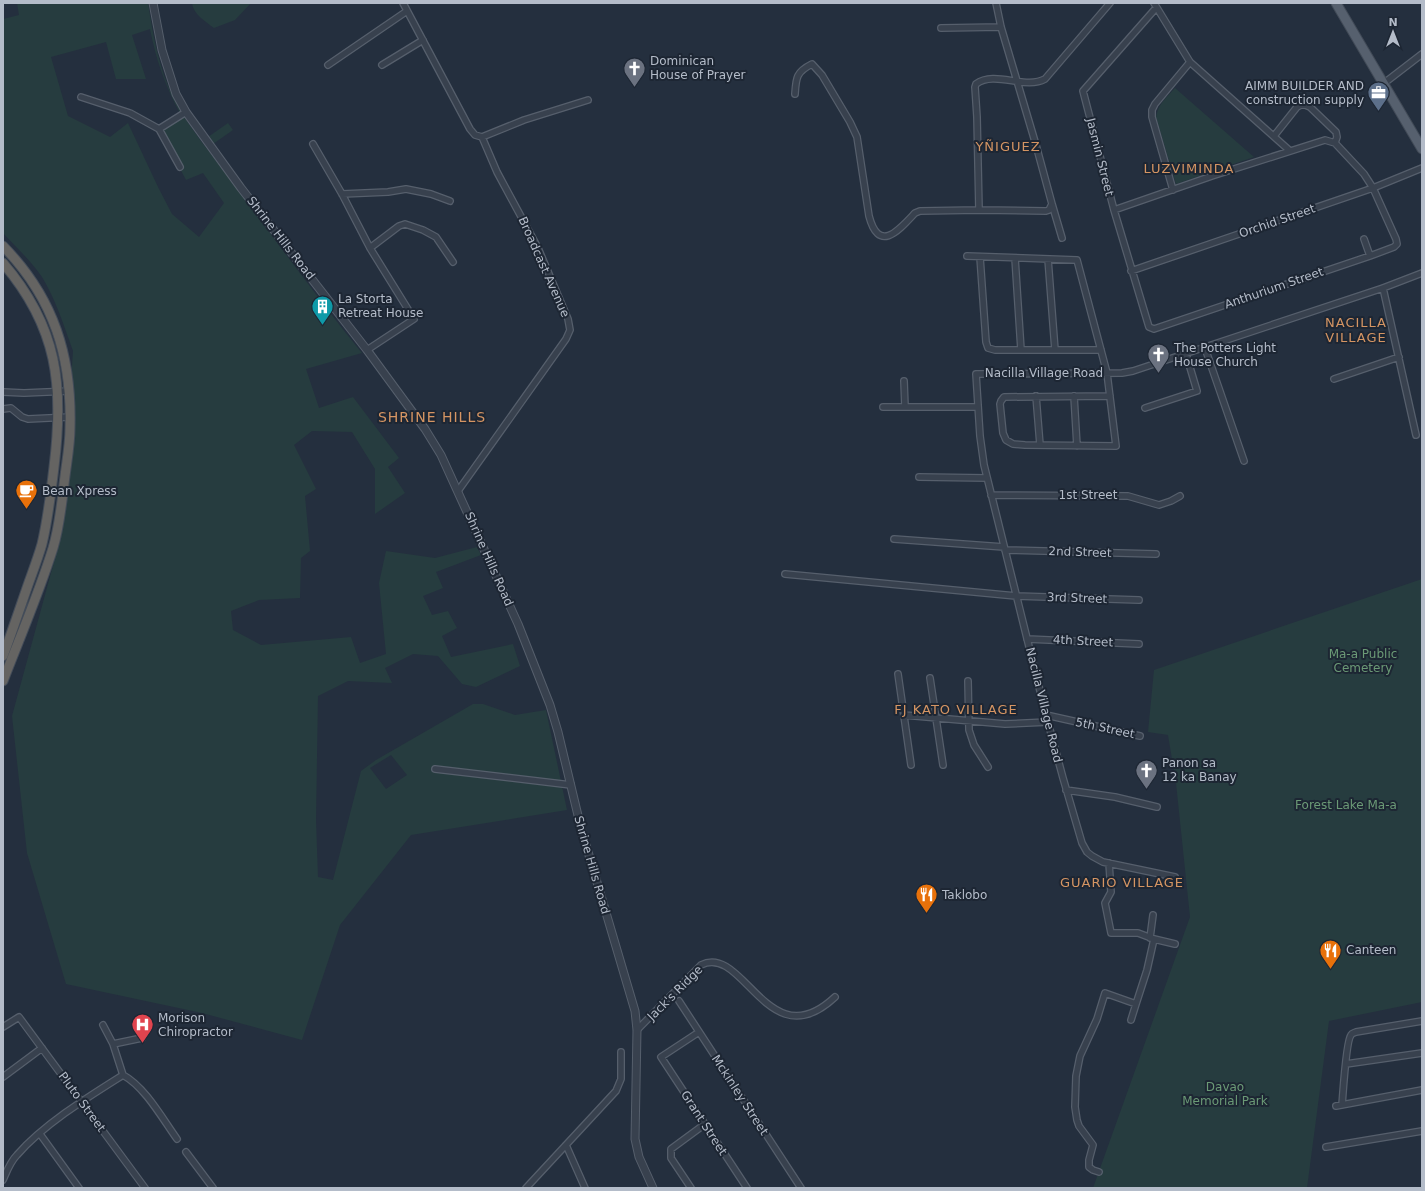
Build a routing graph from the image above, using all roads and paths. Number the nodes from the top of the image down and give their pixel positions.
1 (153, 3) edge
2 (403, 3) edge
3 (996, 3) edge
4 (1110, 3) edge
5 (1336, 3) edge
6 (1155, 5) edge
7 (407, 11) junction
8 (1001, 27) junction
9 (941, 28) dead end
10 (423, 40) junction
11 (1422, 54) edge
12 (1190, 62) junction
13 (328, 64) dead end
14 (382, 65) dead end
15 (1018, 81) junction
16 (1383, 84) junction
17 (795, 94) dead end
18 (80, 97) dead end
19 (588, 100) dead end
20 (186, 112) junction
21 (159, 129) junction
22 (1274, 136) junction
23 (482, 138) junction
24 (1336, 143) junction
25 (313, 144) dead end
26 (1422, 149) edge
27 (1289, 150) junction
28 (180, 167) dead end
29 (1422, 168) edge
30 (1373, 188) junction
31 (1173, 190) junction
32 (342, 194) junction
33 (450, 202) dead end
34 (1052, 204) junction
35 (979, 210) junction
36 (1114, 210) junction
37 (1062, 238) dead end
38 (1364, 239) dead end
39 (3, 246) edge
40 (370, 248) junction
41 (967, 256) dead end
42 (980, 256) junction
43 (1370, 256) junction
44 (1015, 258) junction
45 (1048, 259) junction
46 (453, 262) dead end
47 (3, 263) edge
48 (1131, 271) junction
49 (1422, 273) edge
50 (1383, 288) junction
51 (1150, 329) joint
52 (1205, 348) junction
53 (367, 350) junction
54 (1021, 350) junction
55 (1055, 350) junction
56 (1102, 350) junction
57 (1186, 354) junction
58 (1399, 357) junction
59 (1107, 373) junction
60 (1334, 379) dead end
61 (904, 381) dead end
62 (70, 391) junction
63 (3, 392) edge
64 (58, 392) junction
65 (1036, 396) junction
66 (1074, 396) junction
67 (1110, 396) junction
68 (883, 407) dead end
69 (905, 407) junction
70 (978, 407) junction
71 (1145, 408) dead end
72 (3, 409) edge
73 (59, 417) junction
74 (70, 417) junction
75 (1416, 435) dead end
76 (1040, 445) junction
77 (1077, 446) junction
78 (1244, 461) dead end
79 (919, 477) dead end
80 (987, 478) junction
81 (458, 491) junction
82 (991, 495) junction
83 (1180, 496) dead end
84 (894, 539) dead end
85 (1004, 548) junction
86 (1156, 554) dead end
87 (785, 574) dead end
88 (1016, 596) junction
89 (1138, 600) dead end
90 (1027, 639) junction
91 (1139, 644) dead end
92 (3, 656) edge
93 (898, 674) dead end
94 (930, 678) dead end
95 (3, 681) edge
96 (968, 681) dead end
97 (904, 715) junction
98 (1046, 715) junction
99 (936, 718) junction
100 (969, 721) junction
101 (1048, 722) junction
102 (1140, 736) dead end
103 (911, 765) dead end
104 (943, 765) dead end
105 (988, 767) dead end
106 (435, 769) dead end
107 (571, 785) junction
108 (1066, 790) junction
109 (1157, 807) dead end
110 (1109, 863) junction
111 (1176, 877) dead end
112 (1153, 914) dead end
113 (1152, 938) junction
114 (1176, 944) dead end
115 (835, 997) dead end
116 (679, 1001) dead end
117 (1136, 1004) junction
118 (1131, 1020) dead end
119 (1422, 1020) edge
120 (103, 1025) dead end
121 (3, 1027) edge
122 (637, 1030) junction
123 (700, 1032) junction
124 (142, 1038) dead end
125 (113, 1044) junction
126 (42, 1048) junction
127 (621, 1052) dead end
128 (1422, 1053) edge
129 (1346, 1064) junction
130 (123, 1075) junction
131 (3, 1077) edge
132 (1422, 1090) edge
133 (81, 1101) junction
134 (1342, 1105) junction
135 (1336, 1106) dead end
136 (705, 1124) junction
137 (1422, 1131) edge
138 (40, 1134) junction
139 (177, 1138) dead end
140 (566, 1146) junction
141 (1326, 1147) dead end
142 (186, 1152) dead end
143 (1099, 1172) dead end
144 (3, 1180) edge
145 (78, 1188) edge
146 (145, 1188) edge
147 (213, 1188) edge
148 (526, 1188) edge
149 (585, 1188) edge
150 (653, 1188) edge
151 (691, 1188) edge
152 (747, 1188) edge
153 (802, 1188) edge

1 - 20 street, Shrine Hills Road
2 - 7 street
3 - 8 street
4 - 15 street
5 - 16 main road
6 - 12 street
6 - 36 street, Jasmin Street
7 - 10 street
7 - 13 street
8 - 9 street
8 - 15 street
10 - 14 street
10 - 23 street
11 - 16 street
12 - 22 street
12 - 31 street
15 - 34 street
15 - 35 street
16 - 26 main road
17 - 35 street
18 - 21 street
19 - 23 street
20 - 21 street
20 - 53 street, Shrine Hills Road
21 - 28 street
22 - 24 street
22 - 27 street
23 - 81 street, Broadcast Avenue
24 - 27 street
24 - 30 street
25 - 32 street
27 - 31 street
29 - 30 street, Orchid Street
30 - 43 street, Anthurium Street
30 - 48 street, Orchid Street
31 - 36 street
32 - 33 street
32 - 40 street
34 - 35 street
34 - 37 street
36 - 48 street, Jasmin Street
38 - 43 street
39 - 62 highway
40 - 46 street
40 - 53 street
41 - 42 street
42 - 44 street
42 - 54 street
43 - 51 street, Anthurium Street
44 - 45 street
44 - 54 street
45 - 55 street
45 - 56 street
47 - 64 highway
48 - 51 street, Jasmin Street
49 - 50 street, Nacilla Village Road
50 - 52 street, Nacilla Village Road
50 - 58 street
52 - 57 street, Nacilla Village Road
52 - 78 street
53 - 81 street, Shrine Hills Road
54 - 55 street
55 - 56 street
56 - 59 street
57 - 59 street, Nacilla Village Road
57 - 71 street
58 - 60 street
58 - 75 street
59 - 67 street
59 - 70 street, Nacilla Village Road
61 - 69 street
62 - 64 street
62 - 74 highway
63 - 64 street
64 - 73 highway
65 - 66 street
65 - 76 street
65 - 76 street
66 - 67 street
66 - 77 street
67 - 77 street
68 - 69 street
69 - 70 street
70 - 80 street, Nacilla Village Road
72 - 73 street
73 - 74 street
73 - 92 highway
74 - 95 highway
76 - 77 street
79 - 80 street
80 - 82 street, Nacilla Village Road
81 - 107 street, Shrine Hills Road
82 - 83 street, 1st Street
82 - 85 street, Nacilla Village Road
84 - 85 street, 2nd Street
85 - 86 street, 2nd Street
85 - 88 street, Nacilla Village Road
87 - 88 street, 3rd Street
88 - 89 street, 3rd Street
88 - 90 street, Nacilla Village Road
90 - 91 street, 4th Street
90 - 98 street, Nacilla Village Road
93 - 97 street
94 - 99 street
96 - 100 street
97 - 99 street
97 - 103 street
98 - 101 street, Nacilla Village Road
98 - 102 street, 5th Street
99 - 100 street
99 - 104 street
100 - 101 street
100 - 105 street
101 - 108 street, Nacilla Village Road
106 - 107 street
107 - 122 street, Shrine Hills Road
108 - 109 street
108 - 110 street, Nacilla Village Road
110 - 111 street, Nacilla Village Road
110 - 113 street
112 - 113 street
113 - 114 street
113 - 117 street
115 - 122 street, Jack's Ridge
116 - 123 street, Mckinley Street
117 - 118 street
117 - 143 street
119 - 129 street
120 - 125 street
121 - 126 street, Pluto Street
122 - 150 street, Shrine Hills Road
123 - 136 street, Grant Street
123 - 153 street, Mckinley Street
124 - 125 street
125 - 130 street
126 - 131 street
126 - 133 street, Pluto Street
127 - 140 street
128 - 129 street
129 - 134 street
130 - 133 street
130 - 139 street
132 - 134 street
133 - 138 street
133 - 146 street, Pluto Street
134 - 135 street
136 - 151 street
136 - 152 street, Grant Street
137 - 141 street
138 - 144 street
138 - 145 street
140 - 148 street
140 - 149 street
142 - 147 street

